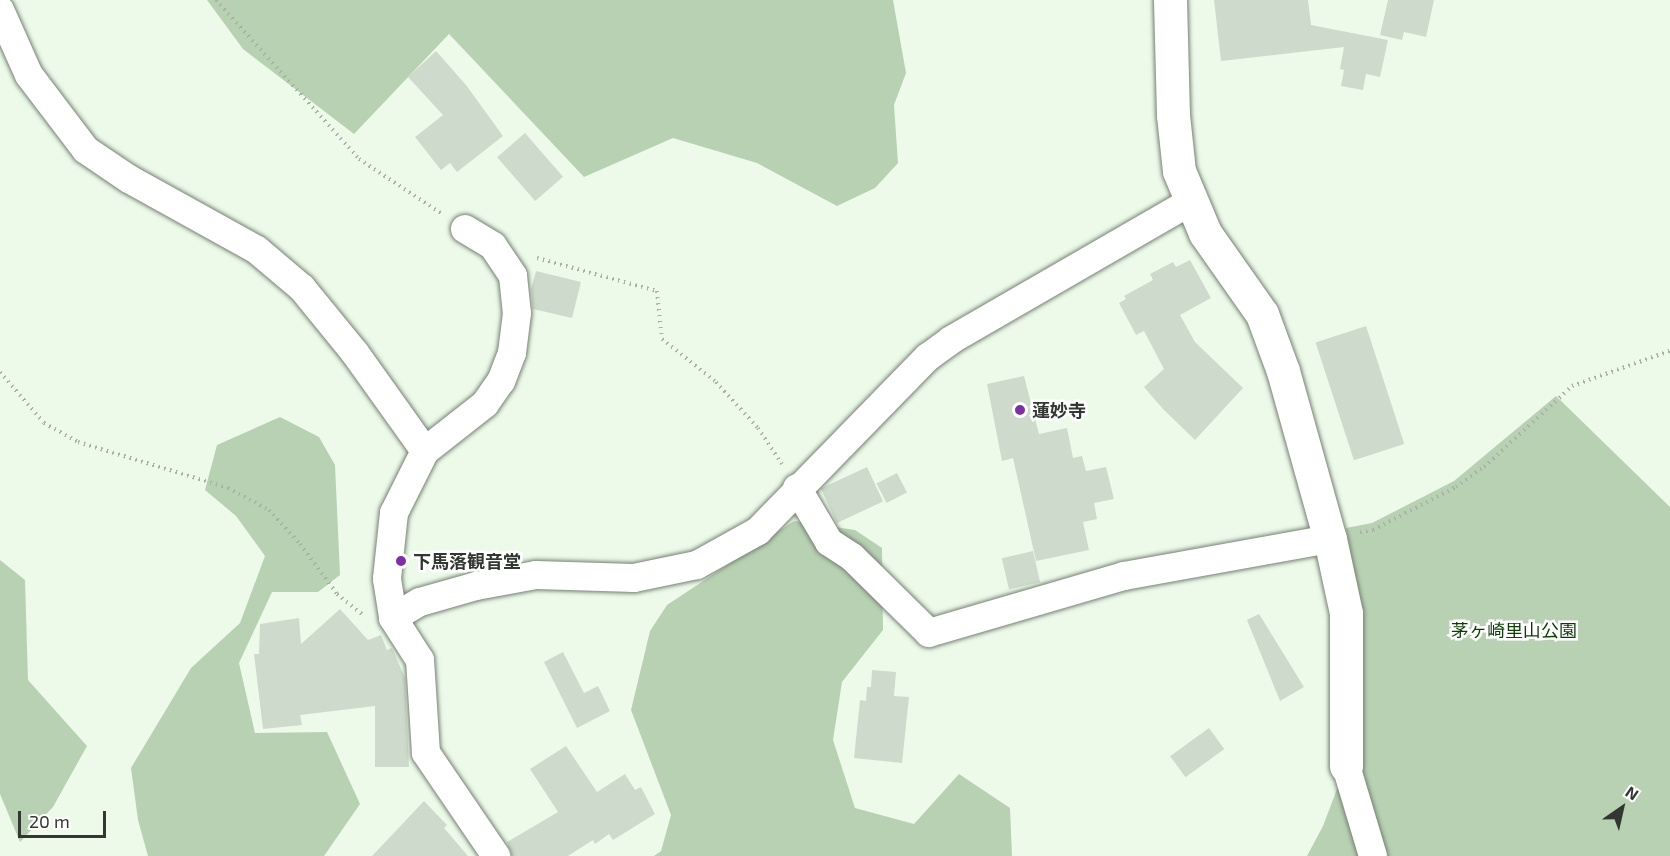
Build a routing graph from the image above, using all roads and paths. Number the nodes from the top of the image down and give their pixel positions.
1 (216, 0) edge
2 (1170, 0) edge
3 (0, 10) edge
4 (1192, 201) junction
5 (465, 229) joint
6 (493, 246) junction
7 (1670, 351) edge
8 (0, 372) edge
9 (425, 451) junction
10 (797, 488) junction
11 (1330, 538) junction
12 (393, 618) junction
13 (1346, 766) joint
14 (496, 856) edge
15 (1372, 856) edge

1 - 5 path
2 - 4 street
3 - 9 street
4 - 10 street
4 - 11 street
5 - 6 street
6 - 9 street
6 - 10 path
7 - 11 path
8 - 12 path
9 - 12 street
10 - 11 street
10 - 12 street
11 - 13 street
12 - 14 street
13 - 15 street

